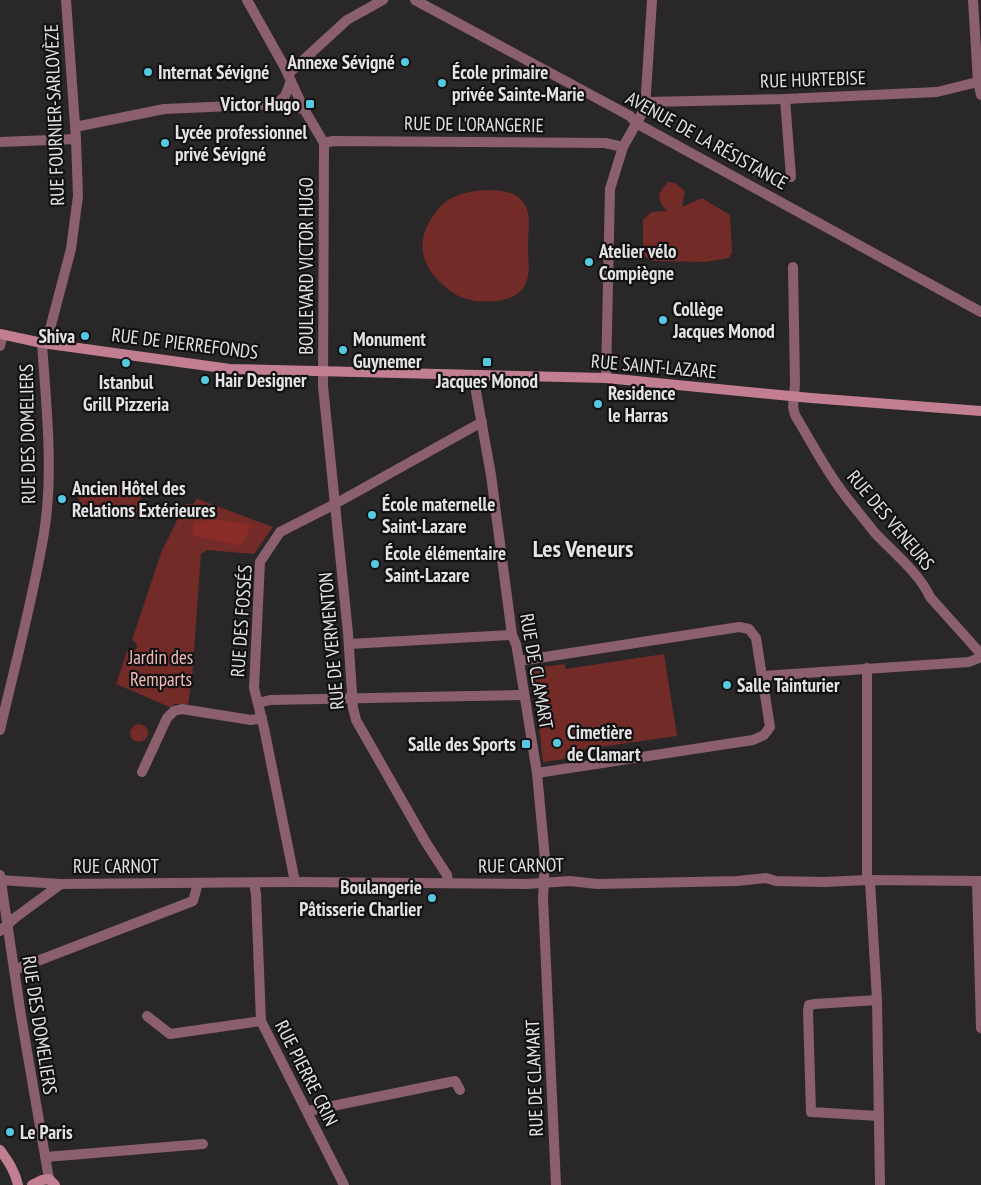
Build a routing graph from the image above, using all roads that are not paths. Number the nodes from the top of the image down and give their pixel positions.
1 (66, 0) edge
2 (247, 0) edge
3 (383, 0) edge
4 (415, 0) edge
5 (652, 0) edge
6 (973, 0) edge
7 (290, 78) junction
8 (979, 82) edge
9 (981, 95) edge
10 (785, 99) junction
11 (646, 102) junction
12 (277, 104) junction
13 (304, 109) junction
14 (636, 123) junction
15 (75, 127) junction
16 (76, 139) junction
17 (0, 142) edge
18 (324, 143) junction
19 (623, 147) junction
20 (790, 177) dead end
21 (793, 267) dead end
22 (981, 312) edge
23 (2, 334) edge
24 (42, 342) junction
25 (0, 346) edge
26 (323, 372) junction
27 (473, 375) junction
28 (606, 378) junction
29 (794, 396) junction
30 (981, 411) edge
31 (482, 422) junction
32 (335, 504) junction
33 (512, 635) junction
34 (349, 644) junction
35 (981, 656) edge
36 (519, 661) junction
37 (867, 668) junction
38 (762, 676) junction
39 (0, 680) edge
40 (11, 684) junction
41 (524, 695) junction
42 (353, 699) junction
43 (258, 703) junction
44 (262, 718) junction
45 (0, 730) edge
46 (142, 772) dead end
47 (536, 773) junction
48 (0, 875) edge
49 (0, 880) edge
50 (868, 880) junction
51 (979, 881) edge
52 (295, 882) junction
53 (448, 882) junction
54 (545, 882) junction
55 (198, 883) junction
56 (254, 883) junction
57 (61, 884) junction
58 (3, 929) edge
59 (14, 970) junction
60 (877, 1000) junction
61 (147, 1016) dead end
62 (261, 1021) junction
63 (981, 1028) edge
64 (460, 1090) dead end
65 (308, 1111) junction
66 (879, 1116) junction
67 (203, 1144) dead end
68 (0, 1150) edge
69 (46, 1157) junction
70 (17, 1181) edge
71 (52, 1182) edge
72 (32, 1185) edge
73 (344, 1185) edge
74 (556, 1185) edge
75 (880, 1185) edge

1 - 15 street, RUE FOURNIER-SARLOVÈZE
2 - 7 street
3 - 7 street
4 - 14 street, AVENUE DE LA RÉSISTANCE
5 - 11 street
6 - 8 street
7 - 12 street
7 - 13 street
8 - 9 street
8 - 10 street, RUE HURTEBISE
10 - 11 street, RUE HURTEBISE
10 - 20 street
11 - 14 street
12 - 13 street
12 - 15 street
13 - 18 street
14 - 19 street
14 - 22 street, AVENUE DE LA RÉSISTANCE
15 - 16 street, RUE FOURNIER-SARLOVÈZE
16 - 17 street
16 - 24 street, RUE FOURNIER-SARLOVÈZE
18 - 19 street, RUE DE L'ORANGERIE
18 - 26 street, BOULEVARD VICTOR HUGO
19 - 28 street
21 - 29 street, RUE DES VENEURS
23 - 24 main road, RUE DE PIERREFONDS
23 - 25 street
24 - 26 main road, RUE DE PIERREFONDS
24 - 40 street, RUE DES DOMELIERS
26 - 27 main road, RUE SAINT-LAZARE
26 - 32 street, RUE DE VERMENTON
27 - 28 main road, RUE SAINT-LAZARE
27 - 31 street, RUE DE CLAMART
28 - 29 main road, RUE SAINT-LAZARE
29 - 30 main road, RUE SAINT-LAZARE
29 - 35 street, RUE DES VENEURS
31 - 32 street, RUE DES FOSSÉS
31 - 33 street, RUE DE CLAMART
32 - 34 street, RUE DE VERMENTON
32 - 43 street, RUE DES FOSSÉS
33 - 34 street
33 - 36 street, RUE DE CLAMART
34 - 42 street, RUE DE VERMENTON
35 - 37 street
36 - 38 street
36 - 41 street, RUE DE CLAMART
37 - 38 street
37 - 50 street
38 - 47 street
39 - 40 street
40 - 45 street, RUE DES DOMELIERS
41 - 42 street
41 - 47 street, RUE DE CLAMART
42 - 43 street
42 - 53 street, RUE DE VERMENTON
43 - 44 street, RUE DES FOSSÉS
44 - 46 street
44 - 52 street, RUE DES FOSSÉS
47 - 54 street, RUE DE CLAMART
48 - 49 street, RUE DES DOMELIERS
49 - 57 street, RUE CARNOT
49 - 58 street, RUE DES DOMELIERS
50 - 51 street, RUE CARNOT
50 - 54 street, RUE CARNOT
50 - 60 street
51 - 63 street
52 - 53 street, RUE CARNOT
52 - 56 street, RUE CARNOT
53 - 54 street, RUE CARNOT
54 - 74 street, RUE DE CLAMART
55 - 56 street, RUE CARNOT
55 - 57 street, RUE CARNOT
55 - 59 street
56 - 62 street, RUE PIERRE CRIN
57 - 58 street, RUE CARNOT
58 - 59 street, RUE DES DOMELIERS
59 - 69 street, RUE DES DOMELIERS
60 - 66 street
60 - 66 street
61 - 62 street
62 - 65 street, RUE PIERRE CRIN
64 - 65 street
65 - 73 street, RUE PIERRE CRIN
66 - 75 street
67 - 69 street
68 - 70 main road
69 - 71 street, RUE DES DOMELIERS
70 - 72 main road
71 - 72 main road

